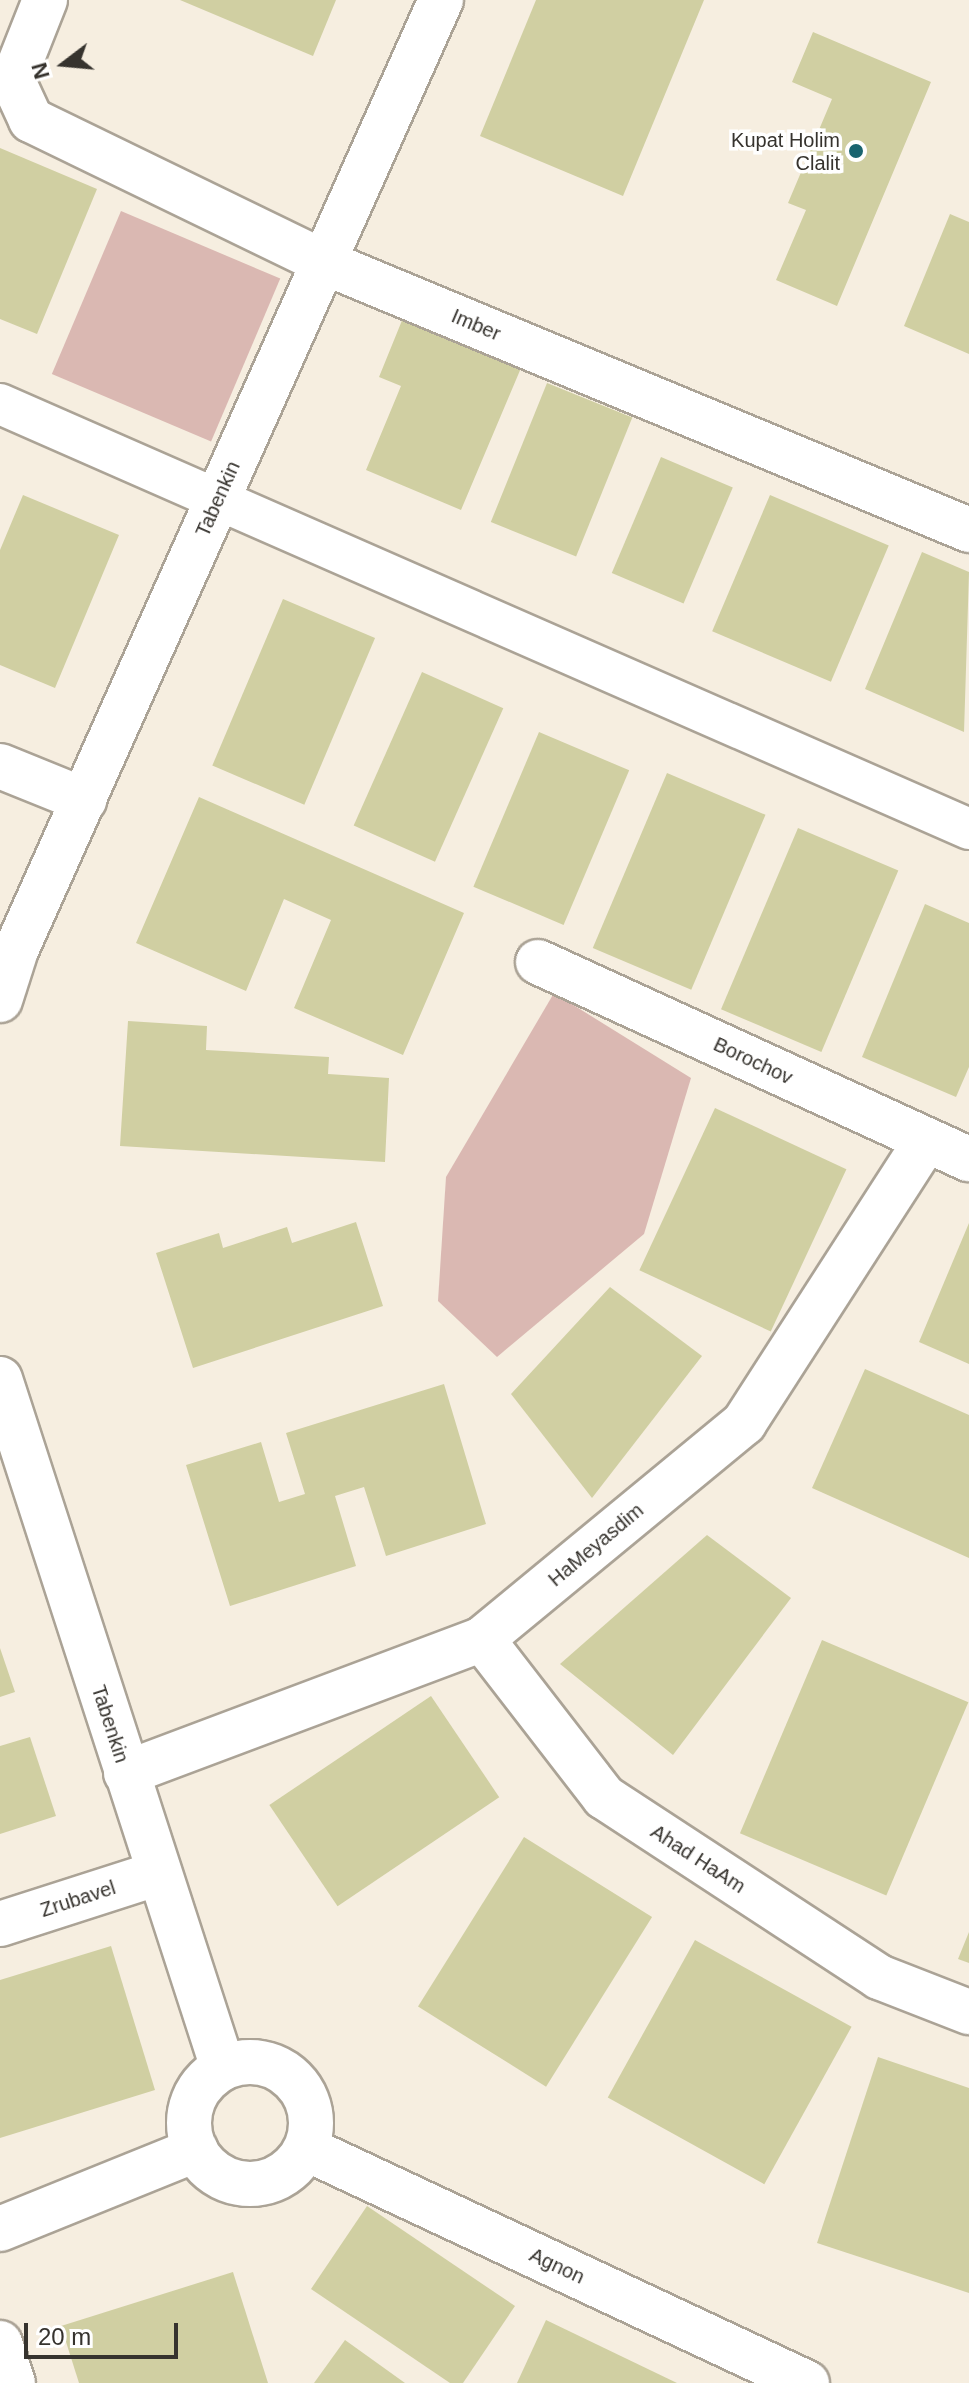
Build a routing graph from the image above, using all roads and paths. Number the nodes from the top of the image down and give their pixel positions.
1 (45, 0) edge
2 (441, 0) edge
3 (321, 261) junction
4 (0, 404) edge
5 (219, 497) junction
6 (969, 530) edge
7 (0, 766) edge
8 (84, 800) junction
9 (969, 829) edge
10 (538, 962) dead end
11 (0, 1000) edge
12 (926, 1141) junction
13 (969, 1159) edge
14 (0, 1379) edge
15 (482, 1639) junction
16 (126, 1773) junction
17 (156, 1874) junction
18 (0, 1924) edge
19 (969, 2012) edge
20 (223, 2068) junction
21 (307, 2149) junction
22 (196, 2150) junction
23 (0, 2229) edge
24 (0, 2343) edge
25 (13, 2383) edge
26 (807, 2383) edge

1 - 3 street, Imber
2 - 3 street, Tabenkin
3 - 5 street, Tabenkin
3 - 6 street, Imber
4 - 5 street
5 - 8 street, Tabenkin
5 - 9 street
7 - 8 street
8 - 11 street, Tabenkin
10 - 12 street, Borochov
12 - 13 street, Borochov
12 - 15 street, HaMeyasdim
14 - 16 street, Tabenkin
15 - 16 street, HaMeyasdim
15 - 19 street, Ahad HaAm
16 - 17 street, Tabenkin
17 - 18 street, Zrubavel
17 - 20 street, Tabenkin
20 - 21 street
20 - 22 street
21 - 22 street
21 - 26 street, Agnon
22 - 23 street
24 - 25 street

